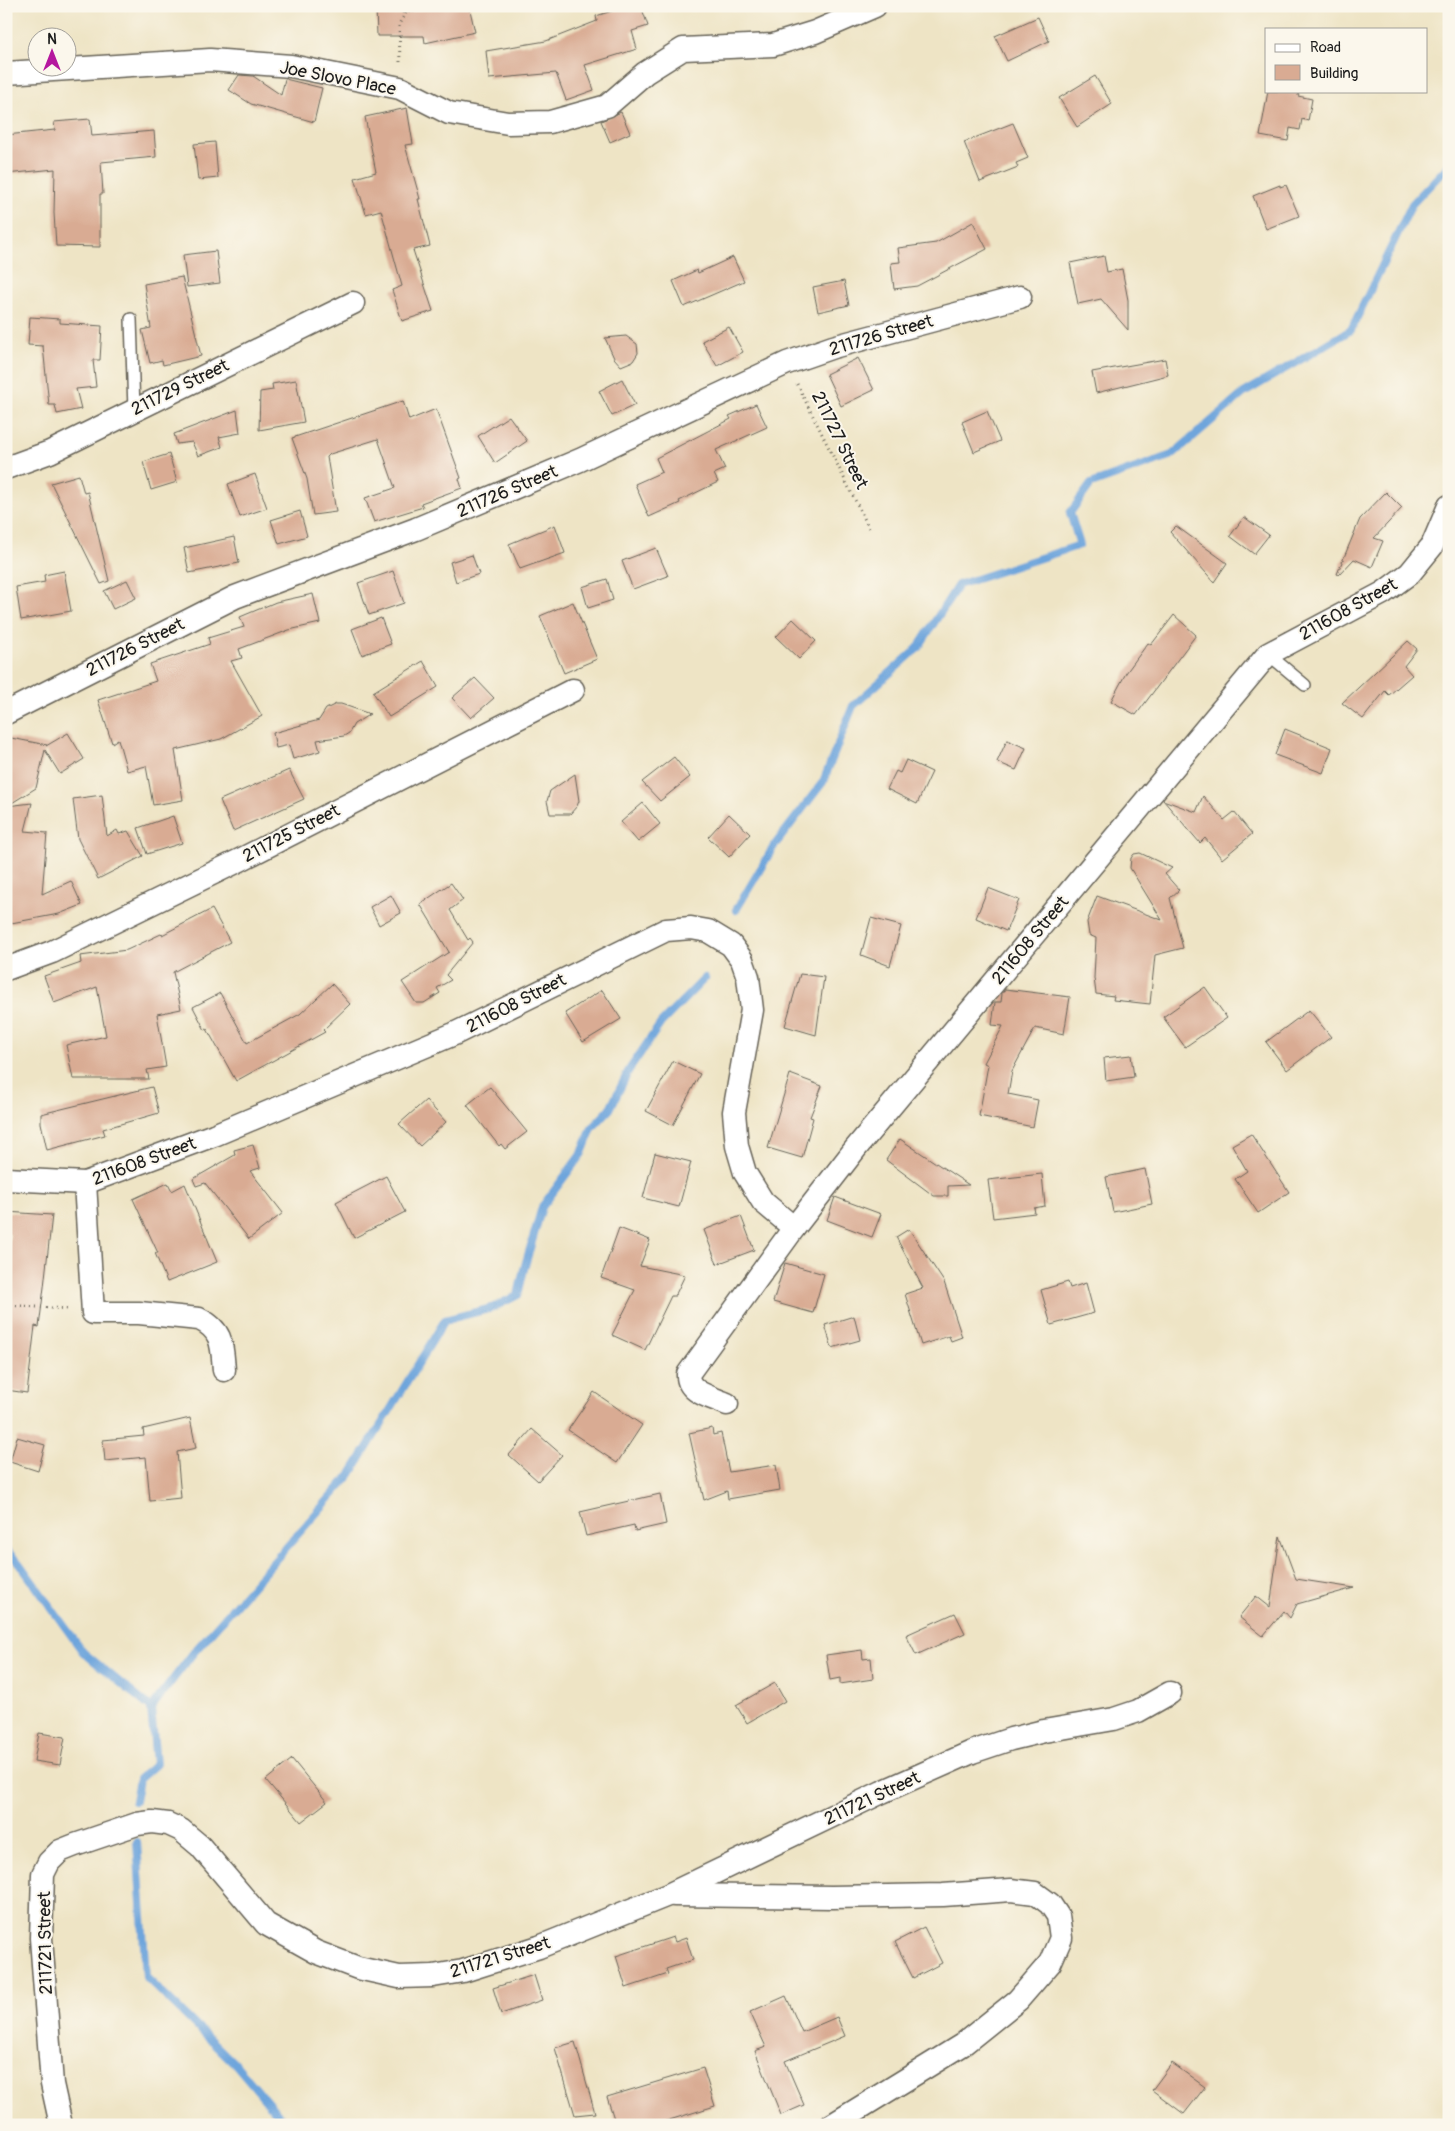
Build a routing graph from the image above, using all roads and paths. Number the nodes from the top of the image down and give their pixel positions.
1 (410, 6) edge
2 (875, 6) edge
3 (6, 73) edge
4 (400, 88) junction
5 (1020, 297) dead end
6 (353, 303) dead end
7 (131, 319) dead end
8 (787, 363) junction
9 (134, 410) junction
10 (6, 468) edge
11 (1449, 506) edge
12 (869, 528) dead end
13 (1268, 654) junction
14 (1305, 685) dead end
15 (573, 690) dead end
16 (6, 713) edge
17 (6, 969) edge
18 (6, 1180) edge
19 (85, 1183) junction
20 (794, 1228) junction
21 (6, 1305) edge
22 (94, 1313) junction
23 (224, 1370) dead end
24 (727, 1404) dead end
25 (1170, 1693) dead end
26 (668, 1895) junction
27 (61, 2125) edge
28 (832, 2125) edge

1 - 4 path
2 - 4 street, Joe Slovo Place
3 - 4 street, Joe Slovo Place
5 - 8 street, 211726 Street
6 - 9 street, 211729 Street
7 - 9 lane
8 - 12 path, 211727 Street
8 - 16 street, 211726 Street
9 - 10 street, 211729 Street
11 - 13 street, 211608 Street
13 - 14 lane
13 - 20 street, 211608 Street
15 - 17 street, 211725 Street
18 - 19 street, 211608 Street
19 - 20 street, 211608 Street
19 - 22 street
20 - 24 street, 211608 Street
21 - 22 path
22 - 23 street
25 - 26 street, 211721 Street
26 - 27 street, 211721 Street
26 - 28 street

